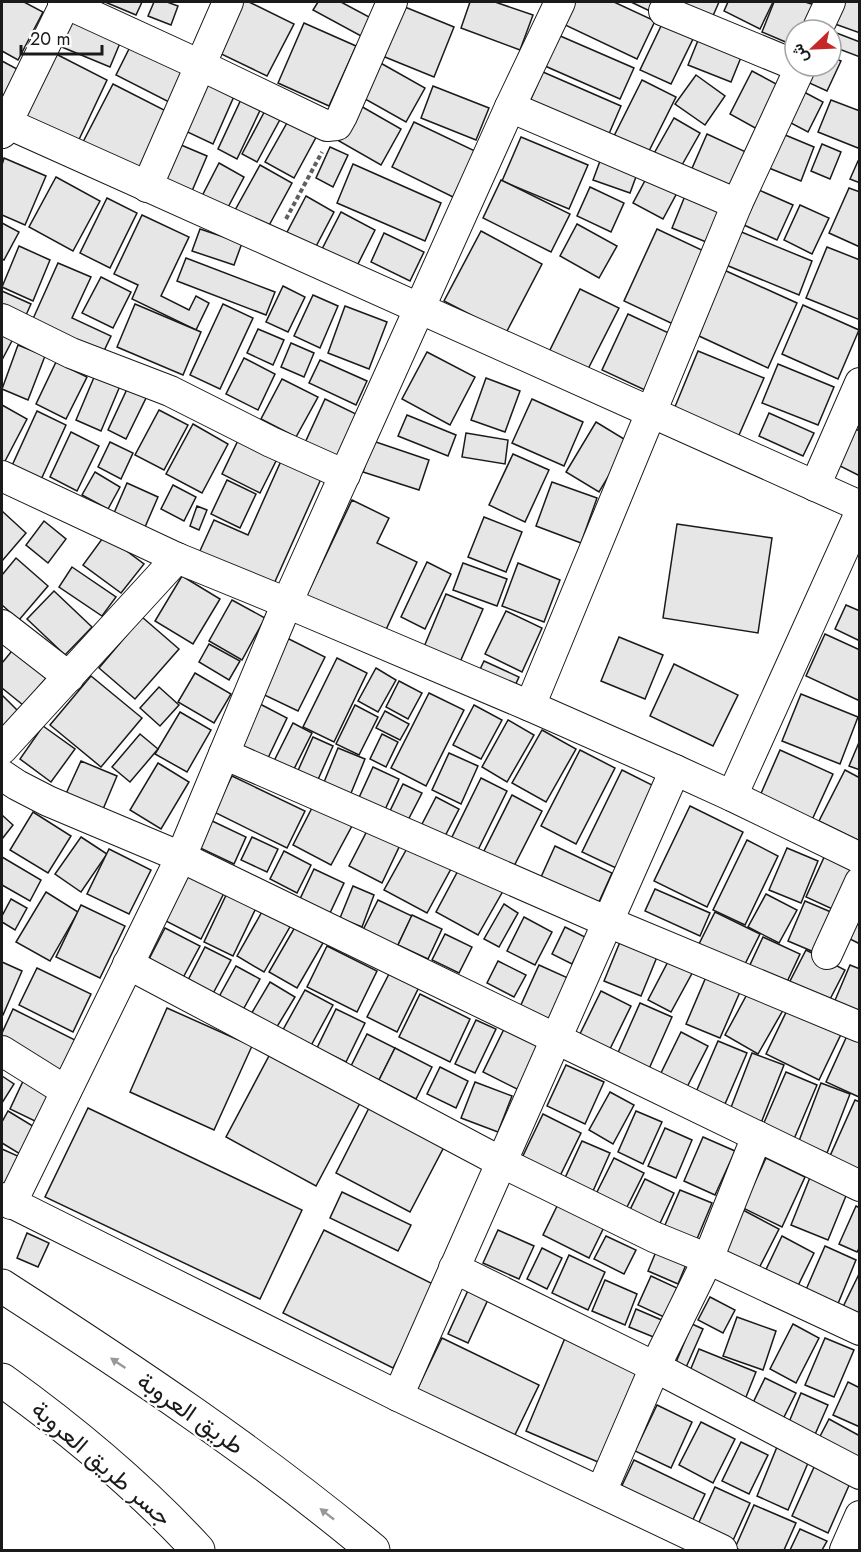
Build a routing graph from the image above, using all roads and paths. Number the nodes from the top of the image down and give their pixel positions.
1 (65, 2) edge
2 (228, 2) edge
3 (392, 2) edge
4 (560, 2) edge
5 (830, 2) edge
6 (664, 11) dead end
7 (823, 18) edge
8 (783, 59) edge
9 (200, 65) junction
10 (794, 78) edge
11 (510, 108) junction
12 (337, 125) junction
13 (3, 126) edge
14 (147, 187) junction
15 (736, 204) junction
16 (273, 243) junction
17 (419, 309) junction
18 (2, 319) edge
19 (860, 382) edge
20 (651, 412) junction
21 (2, 476) edge
22 (345, 476) junction
23 (815, 486) junction
24 (860, 506) edge
25 (860, 513) edge
26 (177, 558) junction
27 (287, 603) junction
28 (2, 625) edge
29 (69, 677) junction
30 (530, 706) junction
31 (2, 749) edge
32 (224, 754) junction
33 (675, 770) junction
34 (2, 775) edge
35 (732, 796) junction
36 (181, 857) junction
37 (860, 858) edge
38 (860, 882) edge
39 (608, 922) junction
40 (827, 954) dead end
41 (128, 964) junction
42 (860, 1027) edge
43 (556, 1039) junction
44 (2, 1051) edge
45 (66, 1090) junction
46 (757, 1136) junction
47 (501, 1162) junction
48 (860, 1186) edge
49 (6, 1201) edge
50 (708, 1259) junction
51 (454, 1268) junction
52 (2, 1286) edge
53 (860, 1330) edge
54 (655, 1367) junction
55 (2, 1380) edge
56 (398, 1396) junction
57 (860, 1474) edge
58 (601, 1492) junction
59 (860, 1516) edge
60 (198, 1551) edge
61 (373, 1551) edge
62 (722, 1551) edge
63 (845, 1551) edge

1 - 9 street
1 - 13 street
2 - 9 street
3 - 12 street
4 - 11 street
5 - 7 street
6 - 8 street
9 - 12 street
9 - 14 street
10 - 15 street
11 - 15 street
11 - 17 street
12 - 16 path
13 - 14 street
14 - 16 street
15 - 20 street
16 - 17 street
17 - 20 street
17 - 22 street
18 - 22 street
19 - 23 street
20 - 23 street
20 - 30 street
21 - 26 street
22 - 27 street
23 - 24 street
25 - 35 street
26 - 27 street
26 - 29 street
27 - 30 street
27 - 32 street
28 - 29 street
29 - 31 street
30 - 33 street
32 - 36 street
32 - 39 street
33 - 35 street
33 - 39 street
34 - 36 street
35 - 37 street
36 - 41 street
36 - 43 street
38 - 40 street
39 - 42 street
39 - 43 street
41 - 45 street
41 - 47 street
43 - 46 street
43 - 47 street
44 - 45 street
45 - 49 street
46 - 48 street
46 - 50 street
47 - 50 street
47 - 51 street
49 - 56 street
50 - 53 street
50 - 54 street
51 - 54 street
51 - 56 street
61 -> 52 highway, طريق العروبة
54 - 57 street
54 - 58 street
55 - 60 highway, جسر طريق العروبة
56 - 58 street
58 - 62 street
59 - 63 street

